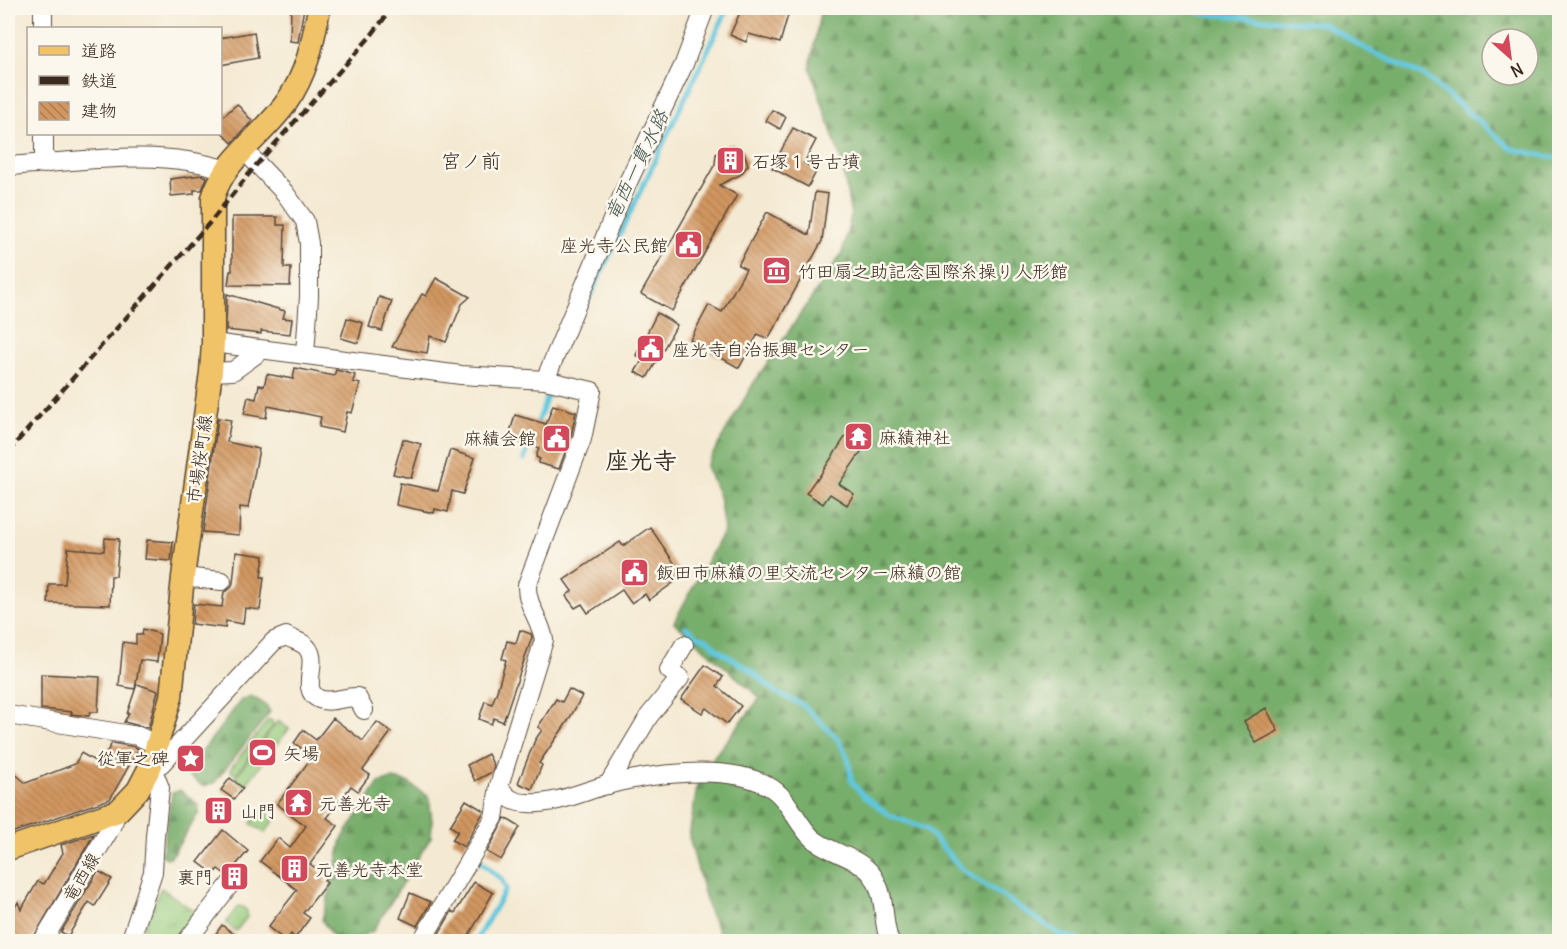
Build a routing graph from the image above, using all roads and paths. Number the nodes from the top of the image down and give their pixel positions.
1 (43, 8) edge
2 (319, 8) edge
3 (705, 8) edge
4 (43, 27) edge
5 (44, 135) edge
6 (245, 151) junction
7 (44, 164) junction
8 (8, 166) edge
9 (226, 170) junction
10 (213, 343) junction
11 (262, 350) junction
12 (305, 354) junction
13 (211, 372) junction
14 (545, 380) junction
15 (183, 577) junction
16 (222, 581) dead end
17 (684, 645) dead end
18 (364, 710) dead end
19 (8, 715) edge
20 (154, 755) junction
21 (608, 785) junction
22 (500, 786) junction
23 (118, 811) junction
24 (8, 849) edge
25 (231, 883) dead end
26 (42, 942) edge
27 (130, 942) edge
28 (186, 942) edge
29 (421, 942) edge
30 (890, 942) edge

1 - 4 street
2 - 6 main road, 市場桜町線
3 - 14 street
5 - 7 street
6 - 9 main road, 市場桜町線
6 - 12 street
7 - 8 street
7 - 9 street
9 - 10 main road, 市場桜町線
10 - 11 street
10 - 13 main road, 市場桜町線
11 - 12 street
11 - 13 street
12 - 14 street
13 - 15 main road, 市場桜町線
14 - 22 street
15 - 16 street
15 - 20 main road, 市場桜町線
17 - 21 street
18 - 20 street
19 - 20 street
20 - 23 main road, 市場桜町線
20 - 27 street
21 - 22 street
21 - 30 street
22 - 29 street
23 - 24 main road, 市場桜町線
23 - 26 street, 竜西線
25 - 28 street

